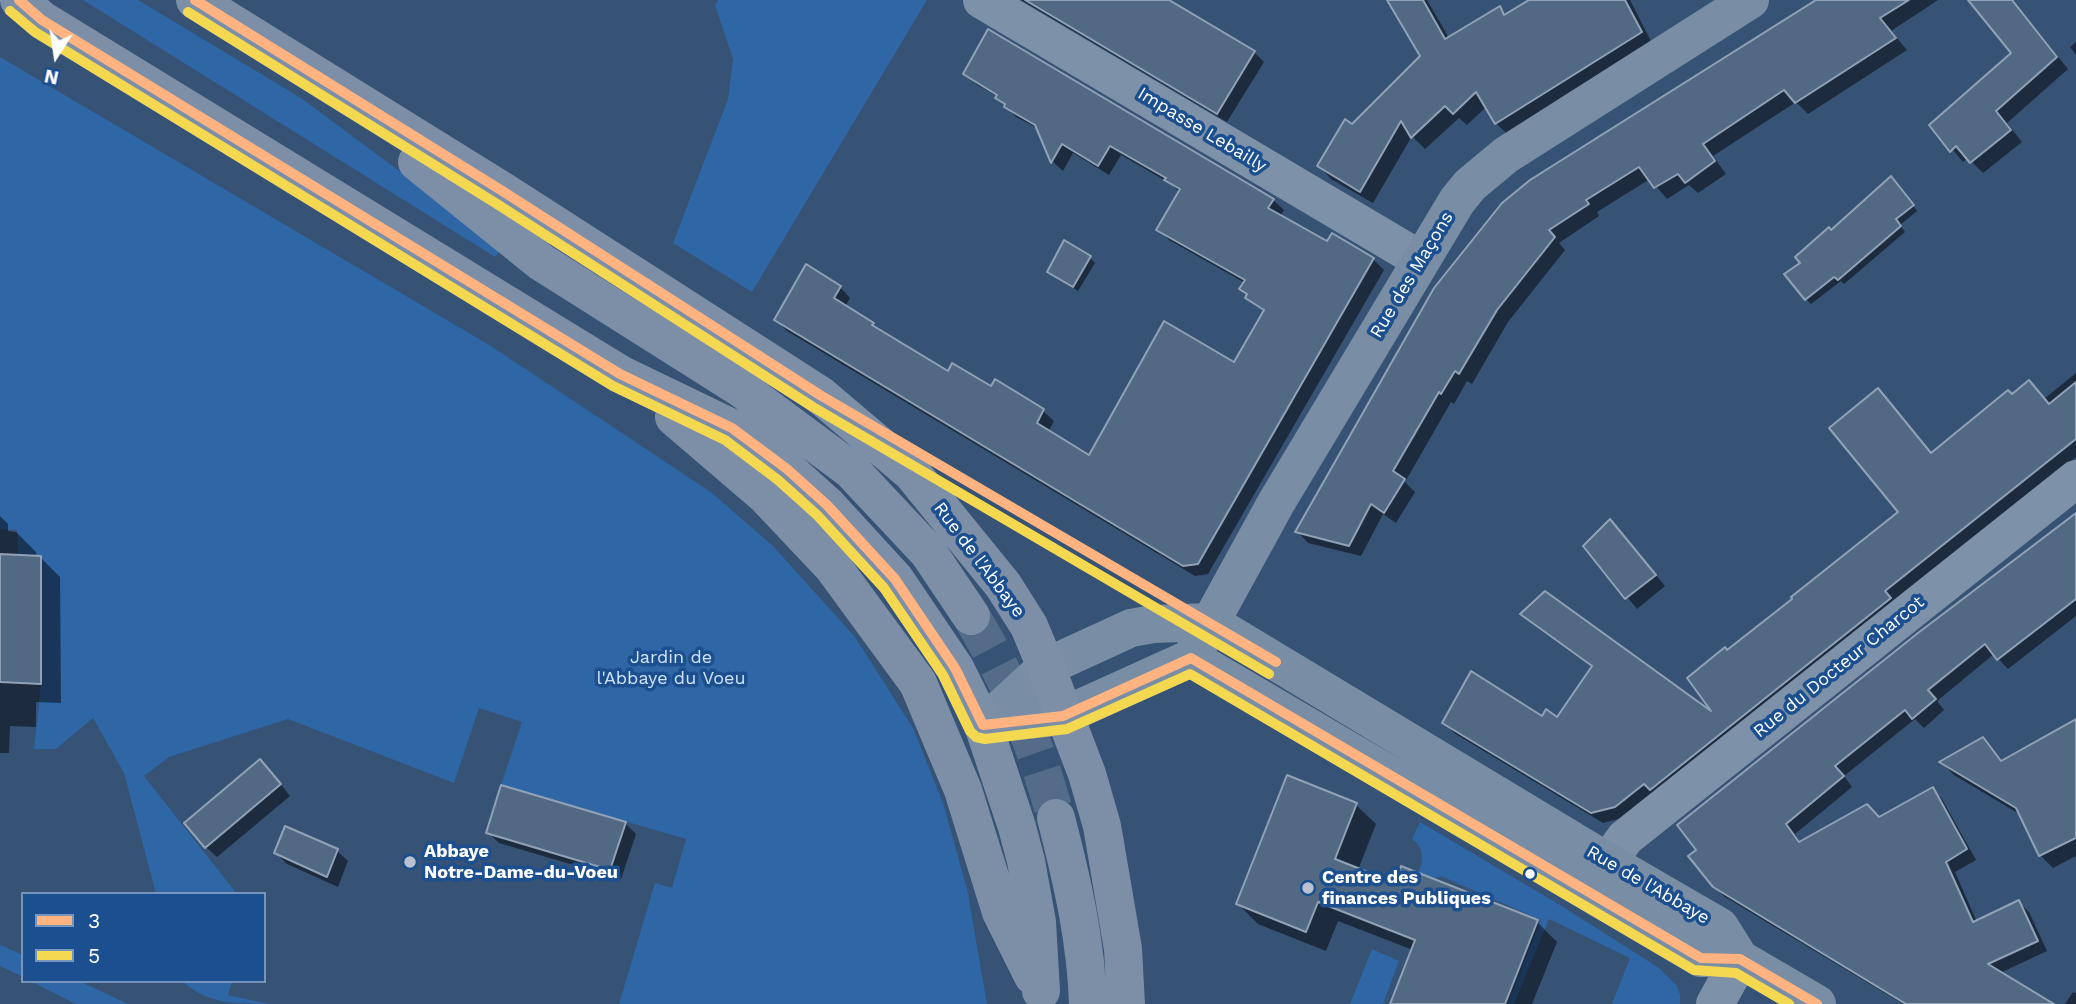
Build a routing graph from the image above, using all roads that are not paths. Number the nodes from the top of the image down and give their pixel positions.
1 (0, 0) edge
2 (195, 0) edge
3 (982, 0) edge
4 (1750, 0) edge
5 (31, 10) edge
6 (270, 44) junction
7 (1421, 260) junction
8 (620, 374) junction
9 (2076, 479) edge
10 (971, 616) tunnel mouth
11 (1210, 622) junction
12 (1191, 658) junction
13 (1046, 667) junction
14 (1063, 716) junction
15 (982, 725) junction
16 (1056, 818) tunnel mouth
17 (1608, 862) junction
18 (1740, 959) junction
19 (1041, 997) edge
20 (1088, 1004) edge
21 (1126, 1004) edge
22 (1715, 1004) edge
23 (1817, 1004) edge

1 - 5 main road
2 - 6 main road, Rue de l'Abbaye
3 - 7 street, Impasse Lebailly
4 - 7 main road, Rue des Maçons
5 - 8 main road
6 - 10 main road, Rue de l'Abbaye
6 - 13 main road, Rue de l'Abbaye
7 - 11 main road, Rue des Maçons
8 - 15 main road
8 - 19 main road
9 - 17 street, Rue du Docteur Charcot
11 - 12 main road, Rue des Maçons
11 - 13 main road
11 - 17 main road, Rue de l'Abbaye
12 - 14 main road
12 - 18 main road, Rue de l'Abbaye
13 - 14 main road, Rue de l'Abbaye
13 - 15 main road
14 - 15 main road
14 - 21 main road, Rue de l'Abbaye
15 - 19 main road
16 - 20 main road
17 - 18 main road, Rue de l'Abbaye
18 - 22 street
18 - 23 main road

